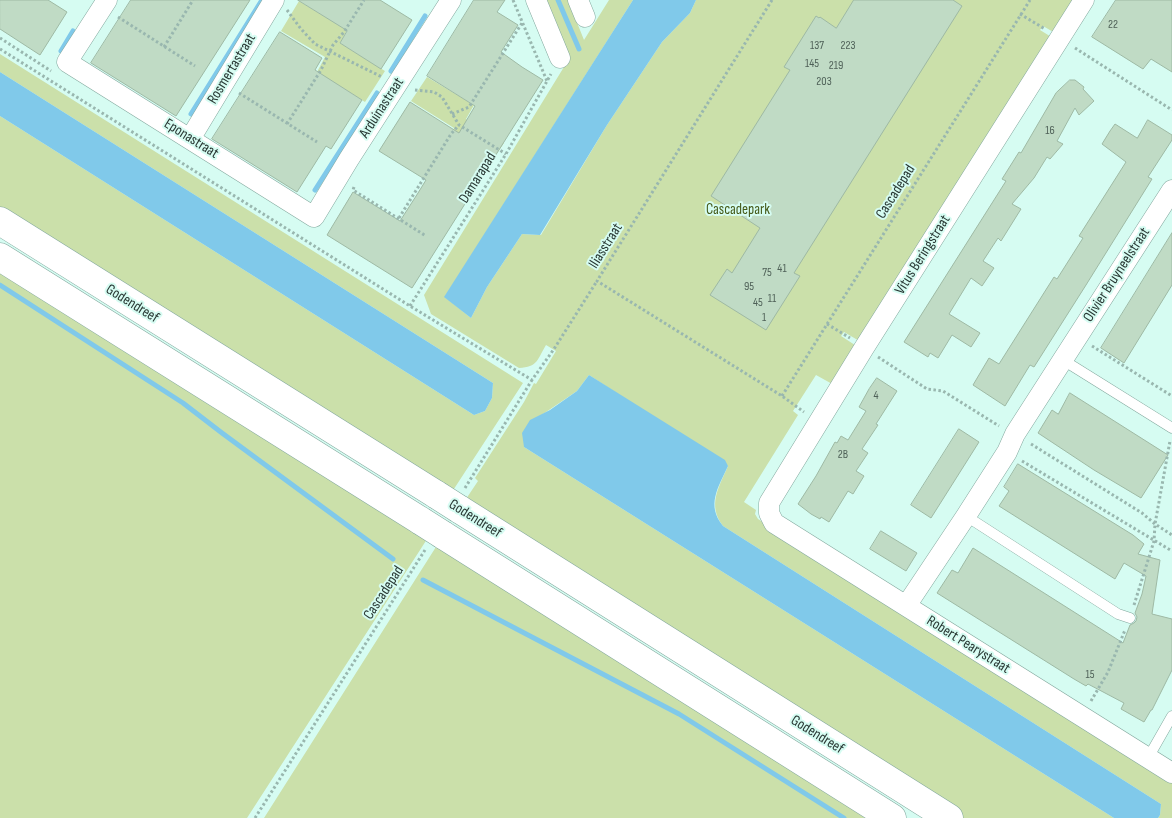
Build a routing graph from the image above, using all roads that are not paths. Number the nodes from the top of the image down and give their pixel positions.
1 (274, 0) edge
2 (452, 0) edge
3 (536, 0) edge
4 (1084, 0) edge
5 (105, 3) edge
6 (560, 58) road end
7 (190, 139) junction
8 (1172, 190) edge
9 (314, 217) joint
10 (0, 221) edge
11 (0, 257) edge
12 (1062, 360) junction
13 (1172, 432) edge
14 (769, 513) joint
15 (966, 516) junction
16 (906, 606) junction
17 (1130, 618) road end
18 (1172, 716) edge
19 (1148, 758) junction
20 (1172, 773) edge
21 (892, 818) edge
22 (949, 818) edge

1 - 7 street, Rosmertastraat
2 - 9 street, Arduinastraat
3 - 6 street
4 - 14 street, Vitus Beringstraat
5 - 7 street, Eponastraat
7 - 9 street, Eponastraat
8 - 12 street, Olivier Bruyneelstraat
10 - 22 main road, Godendreef
11 - 21 main road, Godendreef
12 - 13 lane
12 - 15 street, Olivier Bruyneelstraat
14 - 16 street, Robert Pearystraat
15 - 16 street, Olivier Bruyneelstraat
15 - 17 lane
16 - 19 street, Robert Pearystraat
18 - 19 lane
19 - 20 street, Robert Pearystraat

